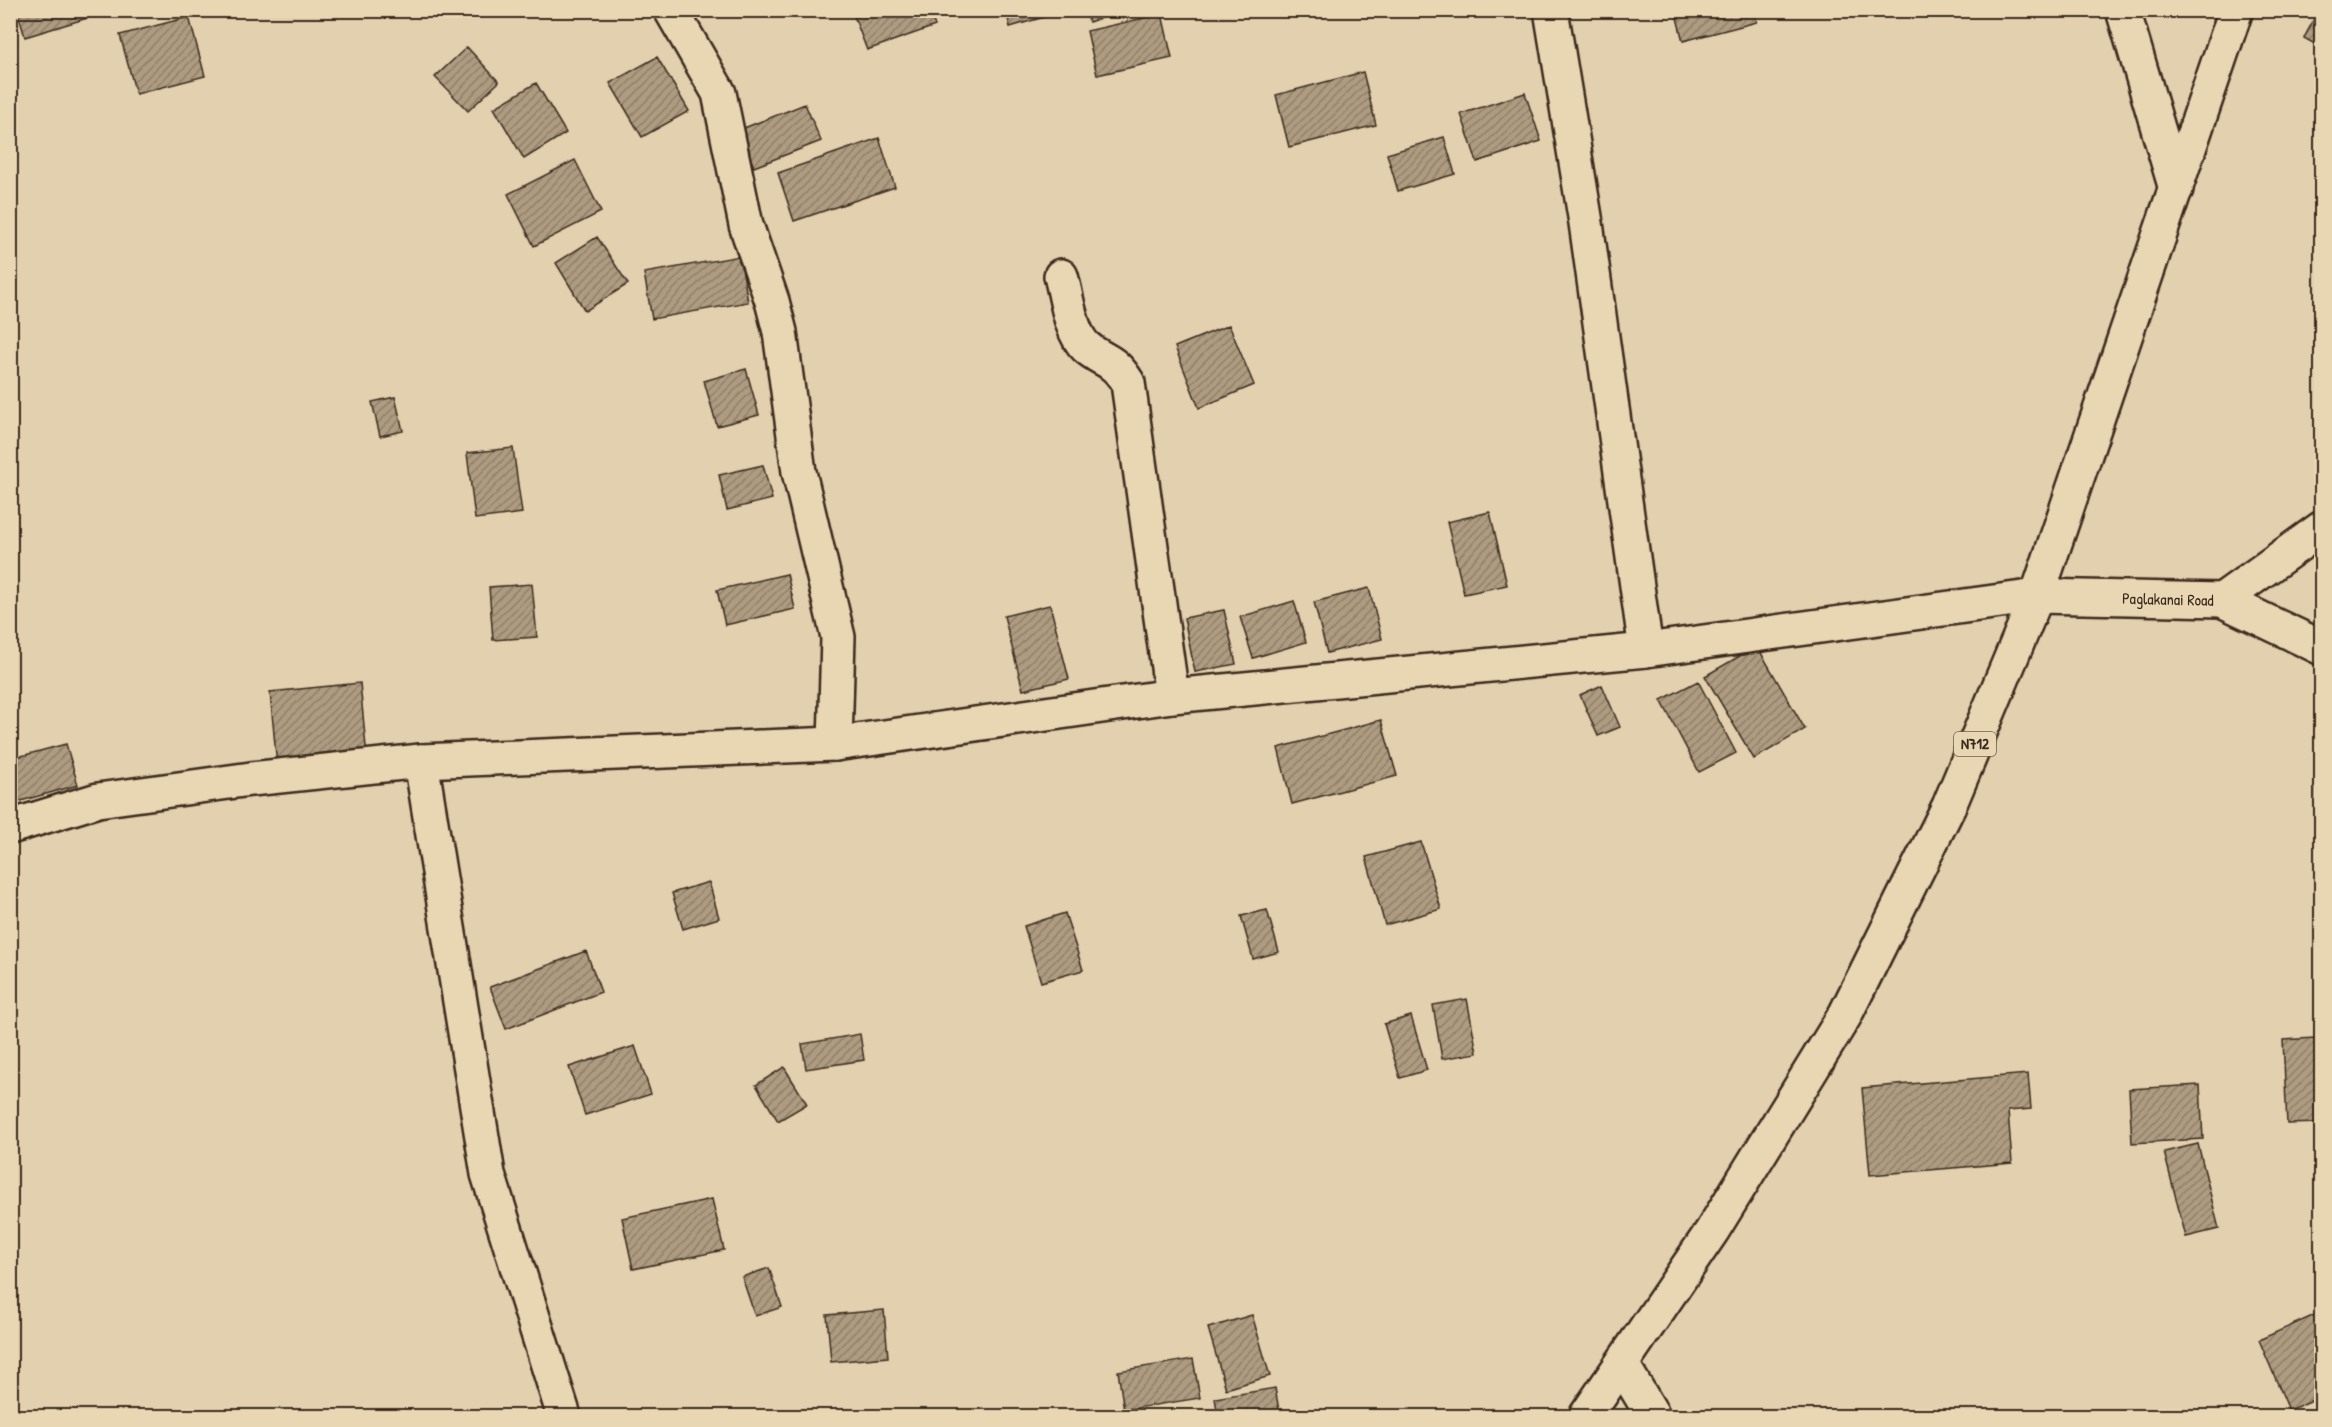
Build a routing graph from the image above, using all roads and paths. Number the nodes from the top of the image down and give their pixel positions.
1 (671, 10) edge
2 (1551, 10) edge
3 (2122, 10) edge
4 (2236, 10) edge
5 (2176, 189) junction
6 (1061, 276) dead end
7 (2322, 528) edge
8 (2037, 596) junction
9 (2222, 600) junction
10 (2322, 648) edge
11 (1646, 650) junction
12 (1172, 696) junction
13 (835, 744) junction
14 (421, 761) junction
15 (10, 827) edge
16 (1623, 1366) junction
17 (564, 1416) edge
18 (1586, 1416) edge
19 (1653, 1416) edge

1 - 13 main road
2 - 11 main road
3 - 5 main road
4 - 5 main road, N712
5 - 8 main road, N712
6 - 12 main road
7 - 9 main road
8 - 9 main road, Paglakanai Road
8 - 11 main road, Paglakanai Road
8 - 16 main road, N712
9 - 10 main road, Paglakanai Road
11 - 12 main road, Paglakanai Road
12 - 13 main road, Paglakanai Road
13 - 14 main road, Paglakanai Road
14 - 15 main road, Paglakanai Road
14 - 17 main road
16 - 18 main road, N712
16 - 19 main road

